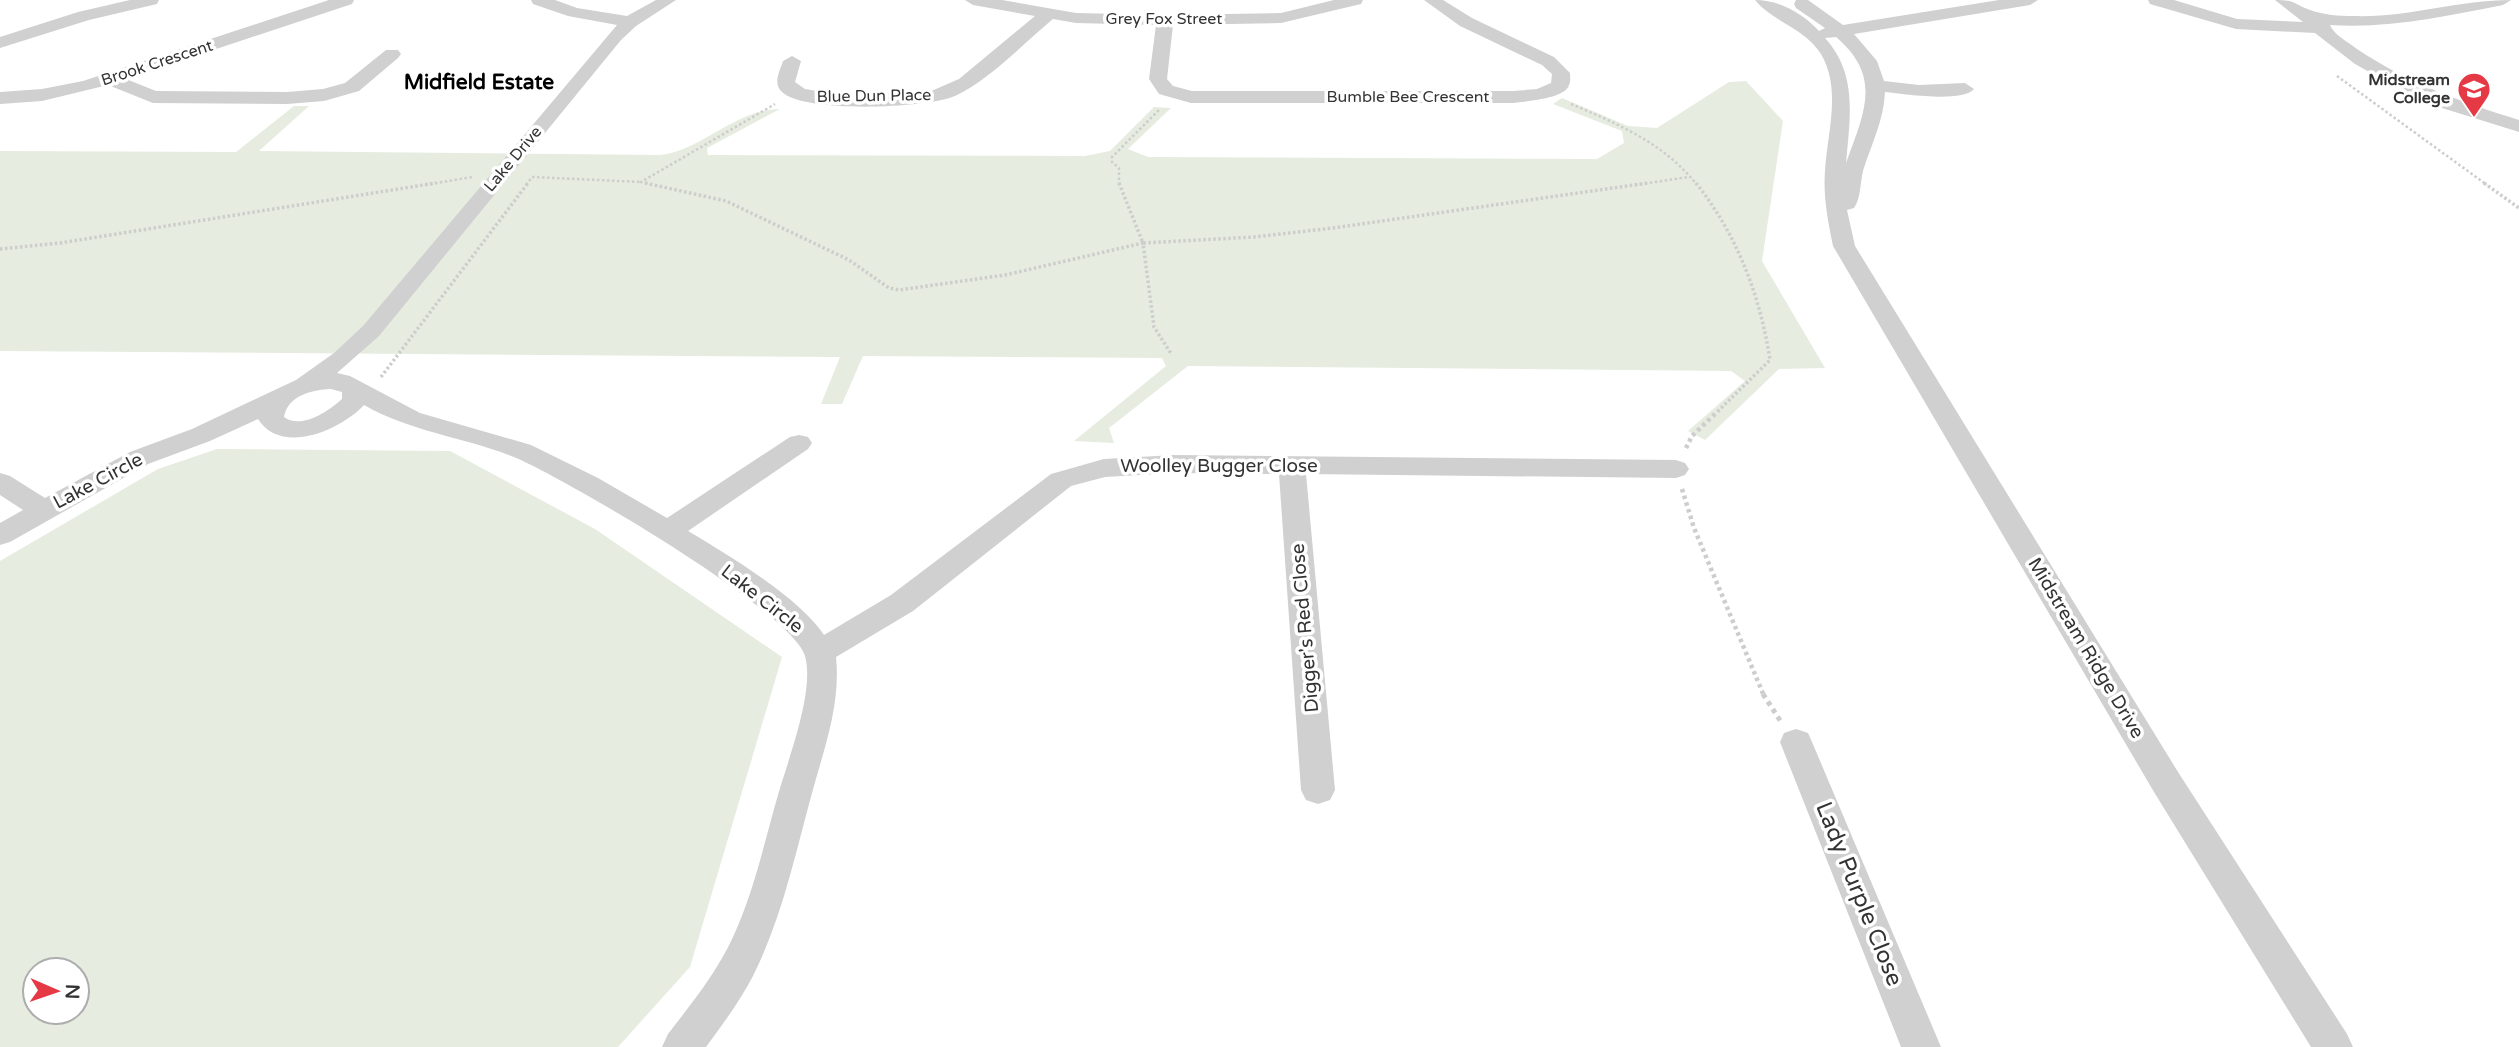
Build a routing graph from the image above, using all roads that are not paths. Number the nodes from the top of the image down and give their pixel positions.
1 (150, 0) edge
2 (285, 0) edge
3 (346, 0) edge
4 (539, 0) edge
5 (668, 0) edge
6 (973, 0) edge
7 (1355, 0) edge
8 (1432, 0) edge
9 (1763, 0) edge
10 (2030, 0) edge
11 (2156, 0) edge
12 (2170, 0) edge
13 (2283, 0) edge
14 (2503, 0) edge
15 (1795, 9) edge
16 (2186, 10) junction
17 (1843, 11) dead end
18 (310, 12) junction
19 (2304, 14) junction
20 (1047, 15) junction
21 (1818, 15) junction
22 (1164, 20) junction
23 (630, 22) junction
24 (2350, 23) junction
25 (2320, 29) junction
26 (1841, 31) junction
27 (1815, 35) junction
28 (0, 43) edge
29 (392, 54) dead end
30 (792, 61) dead end
31 (110, 79) junction
32 (1876, 86) junction
33 (1965, 89) dead end
34 (2429, 96) junction
35 (0, 98) edge
36 (2519, 107) edge
37 (2519, 126) edge
38 (1844, 246) junction
39 (371, 331) junction
40 (304, 386) junction
41 (357, 390) junction
42 (277, 411) junction
43 (329, 420) junction
44 (430, 425) junction
45 (799, 443) dead end
46 (1292, 466) junction
47 (1676, 469) road end
48 (0, 482) edge
49 (43, 510) junction
50 (670, 530) junction
51 (0, 535) edge
52 (820, 652) junction
53 (1796, 742) road end
54 (1318, 790) dead end
55 (682, 1047) edge
56 (1922, 1047) edge
57 (2333, 1047) edge

1 - 28 street
2 - 18 street
3 - 18 street, Brook Crescent
4 - 23 street
5 - 23 street, Lake Drive
6 - 20 street, Grey Fox Street
7 - 22 street, Grey Fox Street
8 - 22 street, Bumble Bee Crescent
9 - 15 street, Midstream Ridge Drive
10 - 26 street
11 - 16 street
12 - 16 street
13 - 19 street
14 - 24 street
15 - 21 street, Midstream Ridge Drive
15 - 27 street, Midstream Ridge Drive
16 - 25 street
17 - 21 street
18 - 31 street, Brook Crescent
19 - 24 street
19 - 25 street
20 - 22 street, Grey Fox Street
20 - 30 street, Blue Dun Place
21 - 26 street, Midstream Ridge Drive
23 - 39 street, Lake Drive
24 - 25 street
25 - 34 street
26 - 27 street
26 - 32 street, Midstream Ridge Drive
27 - 38 street, Midstream Ridge Drive
29 - 31 street
31 - 35 street, Brook Crescent
32 - 33 street
32 - 38 street
34 - 36 street
34 - 37 street
38 - 57 street, Midstream Ridge Drive
39 - 40 street, Lake Drive
39 - 41 street, Lake Drive
40 - 41 street
40 - 42 street
41 - 43 street, Lake Drive
41 - 44 street, Lake Circle
42 - 43 street, Lake Circle
42 - 49 street, Lake Circle
43 - 44 street, Lake Circle
44 - 50 street, Lake Circle
45 - 50 street
46 - 47 street, Woolley Bugger Close
46 - 52 street, Woolley Bugger Close
46 - 54 street, Digger's Red Close
48 - 49 street
49 - 51 street, Lake Circle
50 - 52 street, Lake Circle
52 - 55 street
53 - 56 street, Lady Purple Close

